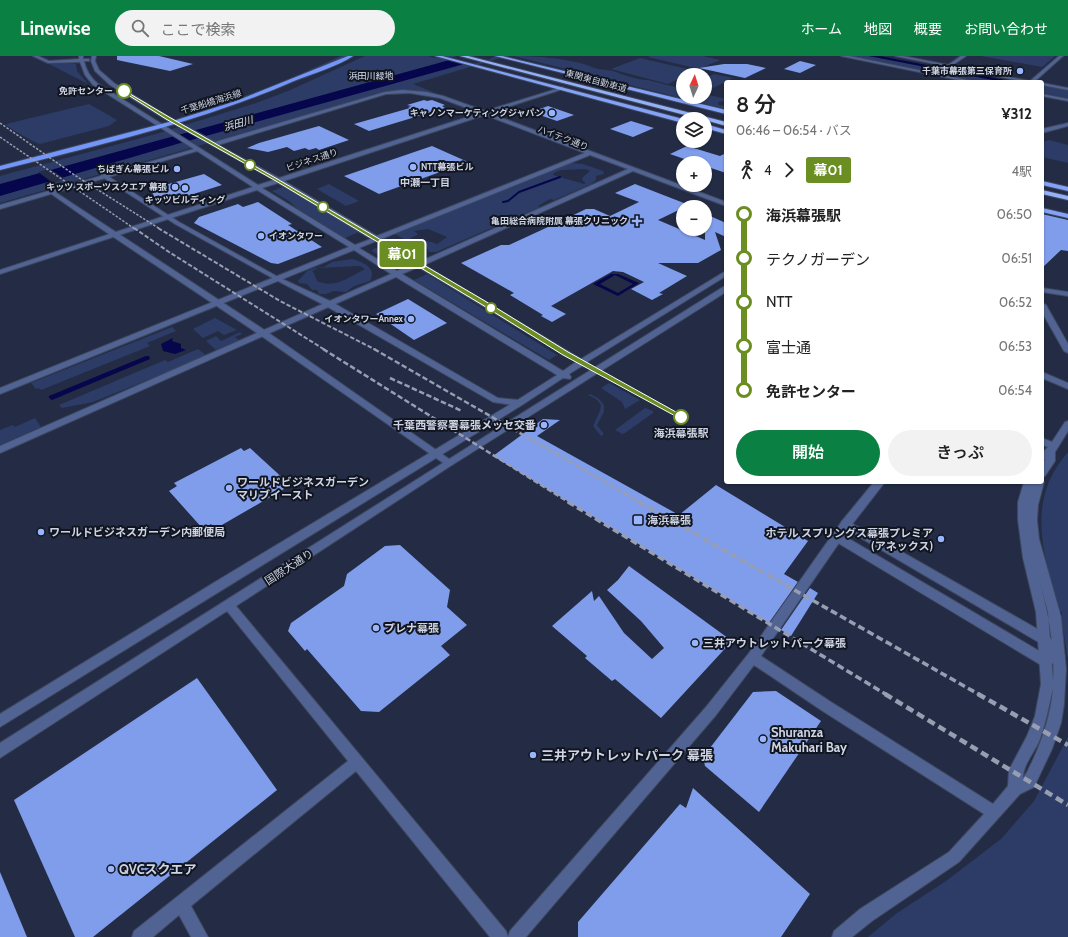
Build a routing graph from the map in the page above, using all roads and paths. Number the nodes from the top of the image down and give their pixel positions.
1 (35, 56) edge
2 (77, 56) edge
3 (99, 56) edge
4 (351, 56) edge
5 (448, 56) edge
6 (462, 56) edge
7 (481, 56) edge
8 (497, 56) edge
9 (508, 56) edge
10 (843, 56) edge
11 (897, 56) edge
12 (964, 56) edge
13 (1061, 56) edge
14 (439, 57) edge
15 (81, 58) edge
16 (93, 58) edge
17 (319, 63) dead end
18 (949, 66) junction
19 (965, 80) edge
20 (1022, 80) edge
21 (1034, 80) edge
22 (1044, 84) edge
23 (554, 86) junction
24 (561, 88) junction
25 (1068, 89) edge
26 (1044, 95) edge
27 (1068, 100) edge
28 (724, 110) edge
29 (724, 111) edge
30 (479, 113) junction
31 (724, 117) edge
32 (167, 118) junction
33 (676, 118) edge
34 (676, 118) edge
35 (1068, 118) edge
36 (155, 122) junction
37 (175, 122) junction
38 (724, 123) edge
39 (1044, 124) edge
40 (1068, 124) edge
41 (161, 125) junction
42 (712, 128) edge
43 (724, 131) edge
44 (1044, 131) edge
45 (215, 144) junction
46 (196, 147) junction
47 (586, 154) junction
48 (0, 163) edge
49 (0, 168) edge
50 (630, 171) junction
51 (105, 176) junction
52 (275, 179) junction
53 (1044, 183) edge
54 (254, 186) junction
55 (1068, 189) edge
56 (52, 192) junction
57 (1044, 192) edge
58 (1068, 198) edge
59 (1044, 199) edge
60 (724, 203) edge
61 (1068, 204) edge
62 (0, 207) edge
63 (724, 208) edge
64 (1044, 210) edge
65 (1068, 215) edge
66 (164, 216) junction
67 (112, 233) junction
68 (376, 239) junction
69 (354, 248) junction
70 (419, 264) junction
71 (0, 266) edge
72 (0, 272) edge
73 (396, 274) junction
74 (724, 274) edge
75 (278, 278) junction
76 (1044, 290) edge
77 (1068, 294) edge
78 (722, 295) edge
79 (1044, 296) edge
80 (1068, 300) edge
81 (217, 304) junction
82 (329, 304) junction
83 (1044, 309) edge
84 (263, 333) junction
85 (1068, 351) edge
86 (582, 362) junction
87 (597, 370) junction
88 (562, 374) junction
89 (1044, 376) edge
90 (577, 382) junction
91 (1068, 386) edge
92 (0, 391) edge
93 (519, 403) junction
94 (1068, 424) edge
95 (0, 450) edge
96 (1048, 452) edge
97 (435, 453) junction
98 (449, 463) junction
99 (1044, 471) edge
100 (878, 484) edge
101 (1028, 484) edge
102 (1038, 484) edge
103 (846, 524) junction
104 (837, 537) junction
105 (229, 605) junction
106 (1044, 639) junction
107 (1059, 656) junction
108 (753, 657) junction
109 (1045, 661) junction
110 (0, 721) edge
111 (0, 751) edge
112 (357, 762) junction
113 (1015, 789) junction
114 (995, 813) junction
115 (181, 903) junction
116 (140, 937) edge
117 (200, 937) edge
118 (500, 937) edge
119 (516, 937) edge
120 (840, 937) edge

1 - 15 street
2 - 15 street
3 - 16 street
4 - 37 main road, 千葉船橋海浜線
5 - 33 highway
6 - 38 highway, 東関東自動車道
7 - 31 highway, 東関東自動車道
8 - 29 highway
9 - 28 highway
10 - 19 street
11 - 18 street
12 - 18 street
13 - 21 street
14 - 23 highway
15 - 16 street
15 - 36 street
16 - 32 street
17 - 32 main road, 千葉船橋海浜線
18 - 20 street
22 - 25 street
23 - 24 highway
23 - 30 street, ビジネス通り
24 - 30 street, ビジネス通り
24 - 34 highway
26 - 27 street
30 - 45 street, ハイテク通り
30 - 47 street, ハイテク通り
30 - 52 street, ビジネス通り
32 - 36 main road, 千葉船橋海浜線
32 - 37 street
35 - 39 street
36 - 41 street
36 - 48 main road, 千葉船橋海浜線
37 - 41 main road, 千葉船橋海浜線
37 - 45 street
40 - 44 street
41 - 46 street
41 - 49 main road, 千葉船橋海浜線
42 - 43 highway
45 - 52 street
46 - 51 street
46 - 54 street
47 - 50 street, ハイテク通り
47 - 68 street
50 - 60 street, ハイテク通り
50 - 63 street, ハイテク通り
50 - 70 street
51 - 56 street
51 - 66 street
52 - 54 street, ビジネス通り
52 - 68 street
53 - 55 highway
54 - 66 street, ビジネス通り
54 - 69 street
56 - 62 street
56 - 67 street
57 - 58 highway
59 - 61 highway
64 - 65 highway
66 - 67 street, ビジネス通り
66 - 75 street
67 - 71 street, ビジネス通り
67 - 72 street, ビジネス通り
67 - 81 street
68 - 69 street
68 - 70 street
69 - 73 street
69 - 75 street
70 - 73 street
70 - 86 street
73 - 82 street
73 - 88 street
74 - 86 street, 国際大通り
75 - 81 street
75 - 82 street
76 - 77 street
78 - 87 street, 国際大通り
79 - 80 street
81 - 84 street
81 - 92 street
82 - 84 street
82 - 93 street
83 - 85 street
84 - 95 street
84 - 97 street
86 - 87 street
86 - 88 street, 国際大通り
87 - 90 street, 国際大通り
88 - 90 street
88 - 93 street, 国際大通り
89 - 91 street
90 - 98 street, 国際大通り
93 - 97 street, 国際大通り
94 - 96 street
96 - 99 street
97 - 98 street
97 - 110 street, 国際大通り
98 - 105 street, 国際大通り
100 - 103 street
101 - 106 street
102 - 107 street
103 - 104 street
103 - 106 street
104 - 108 street
104 - 109 street
105 - 111 street, 国際大通り
105 - 112 street
106 - 107 street
106 - 109 street
107 - 109 street
107 - 113 street
108 - 114 street
108 - 119 street
109 - 113 street
112 - 115 street
112 - 118 street
113 - 114 street
114 - 120 street
115 - 116 street
115 - 117 street

